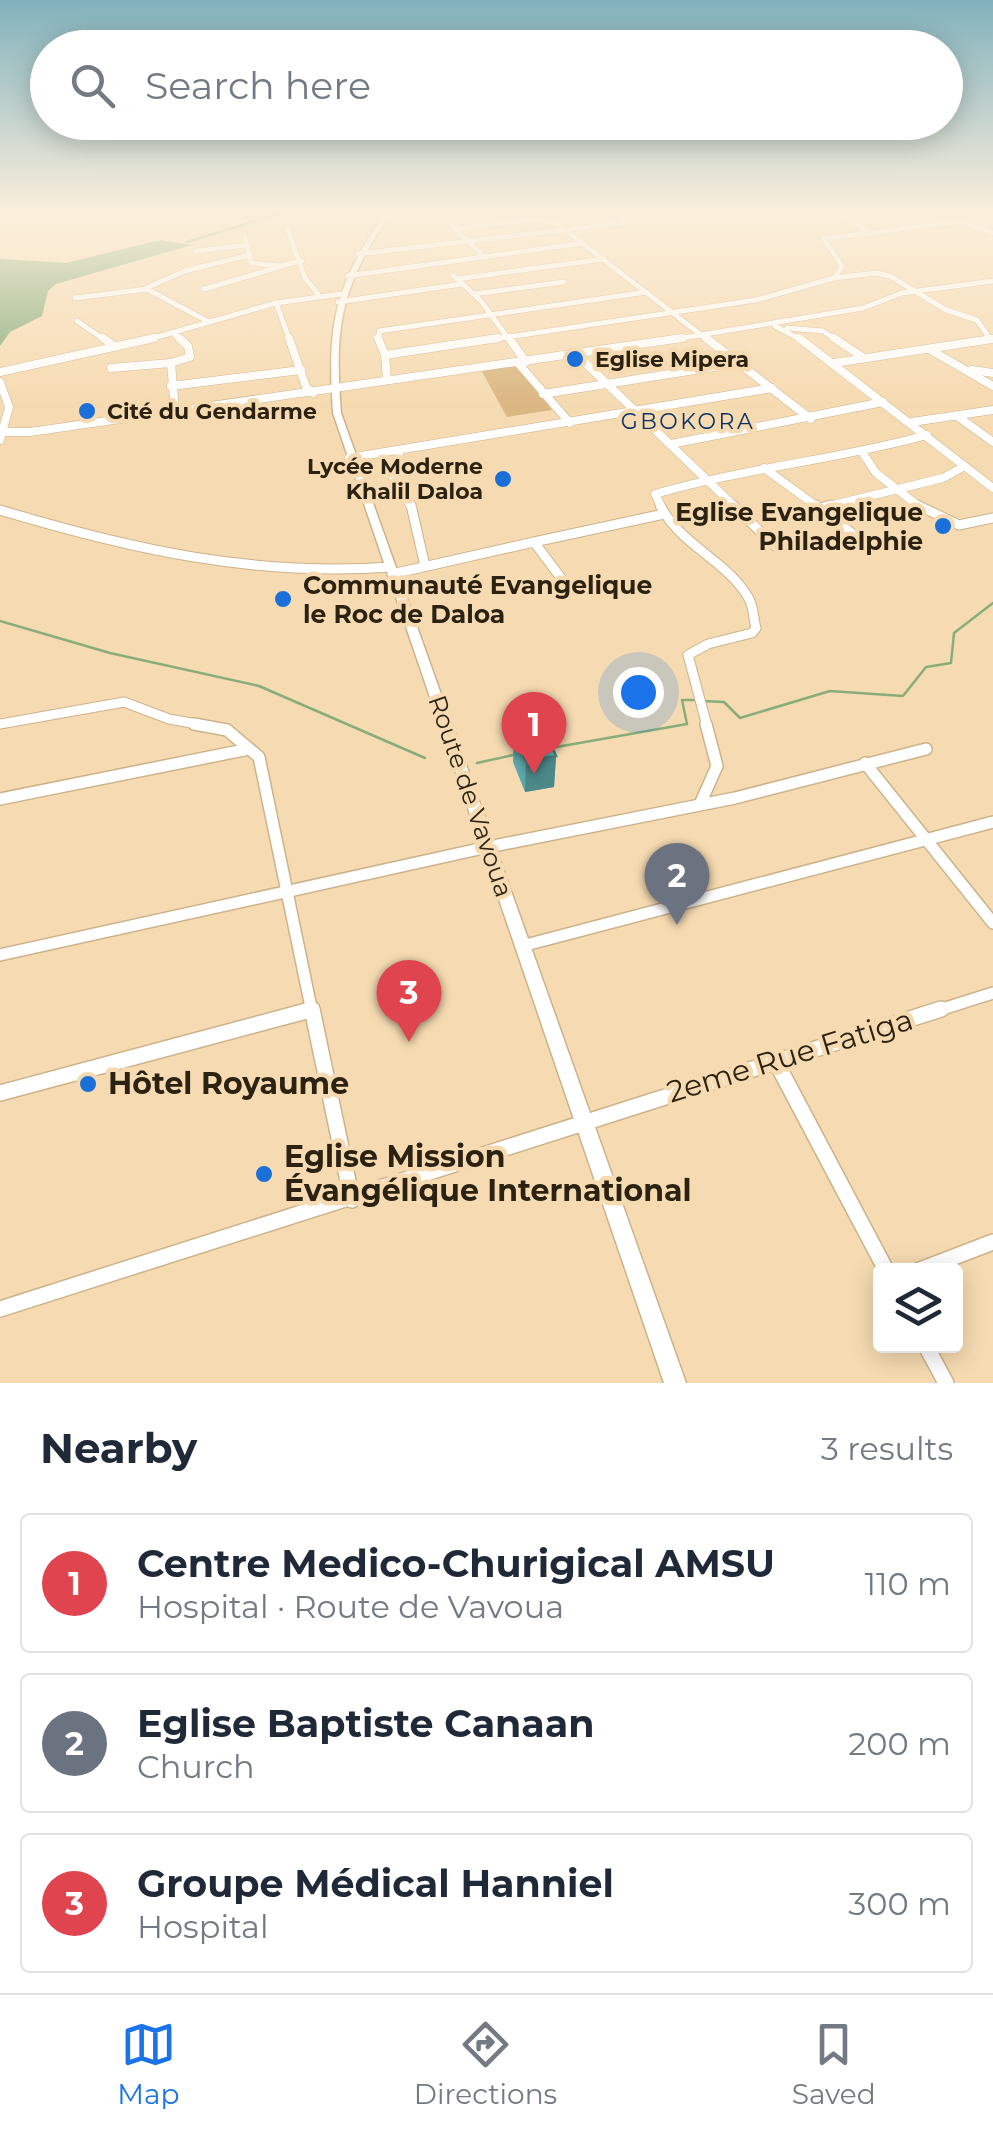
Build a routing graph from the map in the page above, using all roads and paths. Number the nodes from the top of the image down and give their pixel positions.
1 (347, 276) edge
2 (169, 277) edge
3 (247, 277) edge
4 (306, 277) edge
5 (452, 277) edge
6 (493, 277) edge
7 (627, 277) edge
8 (848, 277) edge
9 (888, 277) edge
10 (834, 278) joint
11 (993, 281) edge
12 (459, 282) junction
13 (564, 282) dead end
14 (146, 288) junction
15 (204, 289) dead end
16 (647, 292) junction
17 (914, 292) junction
18 (318, 294) junction
19 (474, 294) junction
20 (75, 298) dead end
21 (340, 298) junction
22 (276, 304) junction
23 (672, 312) junction
24 (492, 315) junction
25 (78, 320) dead end
26 (209, 322) junction
27 (768, 326) junction
28 (786, 328) junction
29 (174, 334) junction
30 (702, 335) junction
31 (508, 336) junction
32 (991, 339) edge
33 (114, 346) junction
34 (925, 348) junction
35 (576, 354) junction
36 (385, 355) junction
37 (864, 358) junction
38 (522, 362) junction
39 (171, 363) junction
40 (738, 363) junction
41 (834, 363) junction
42 (111, 368) dead end
43 (966, 368) junction
44 (302, 370) junction
45 (2, 372) edge
46 (993, 373) edge
47 (387, 380) junction
48 (0, 381) edge
49 (609, 385) junction
50 (171, 386) junction
51 (993, 386) edge
52 (772, 388) junction
53 (335, 389) junction
54 (313, 393) junction
55 (544, 394) junction
56 (883, 402) junction
57 (993, 410) edge
58 (174, 411) junction
59 (635, 411) junction
60 (957, 415) junction
61 (810, 419) junction
62 (912, 422) junction
63 (570, 423) junction
64 (0, 432) edge
65 (18, 433) junction
66 (927, 435) junction
67 (0, 440) edge
68 (993, 442) edge
69 (671, 444) junction
70 (0, 448) edge
71 (862, 452) junction
72 (399, 454) junction
73 (349, 458) junction
74 (963, 467) junction
75 (764, 468) junction
76 (706, 478) junction
77 (993, 488) edge
78 (897, 490) junction
79 (816, 509) junction
80 (0, 510) edge
81 (664, 514) junction
82 (993, 518) edge
83 (534, 542) junction
84 (862, 542) dead end
85 (775, 546) dead end
86 (425, 566) junction
87 (391, 571) junction
88 (561, 578) dead end
89 (0, 724) edge
90 (249, 749) junction
91 (926, 750) dead end
92 (865, 763) junction
93 (0, 799) edge
94 (701, 802) junction
95 (993, 822) edge
96 (927, 839) junction
97 (488, 847) junction
98 (285, 892) junction
99 (993, 922) edge
100 (522, 946) junction
101 (0, 954) edge
102 (993, 993) edge
103 (310, 1010) junction
104 (775, 1060) junction
105 (0, 1093) edge
106 (586, 1118) junction
107 (352, 1200) junction
108 (993, 1242) edge
109 (882, 1263) edge
110 (938, 1263) edge
111 (0, 1309) edge
112 (930, 1353) edge
113 (675, 1383) edge
114 (946, 1383) edge

1 - 21 main road, Route de Vavoua
2 - 14 street
3 - 15 street
4 - 18 street
5 - 12 street
6 - 12 street
7 - 16 street
8 - 10 street
9 - 17 street
10 - 23 street
11 - 17 street
12 - 19 street
12 - 21 street
13 - 19 street
14 - 20 street
14 - 26 street
16 - 23 street
16 - 24 street
17 - 27 street
17 - 32 street
18 - 21 street
18 - 22 street
19 - 24 street
21 - 53 main road, Route de Vavoua
22 - 26 street
22 - 44 street
23 - 30 street
23 - 31 street
24 - 31 street
24 - 36 street
25 - 33 street
26 - 29 street
27 - 28 street
27 - 30 street
28 - 37 street
28 - 41 street
29 - 33 street
29 - 39 street
30 - 35 street
30 - 40 street
31 - 36 street
31 - 38 street
32 - 34 street
33 - 45 street
34 - 37 street
34 - 43 street
35 - 38 street
35 - 49 street
36 - 47 street
37 - 41 street
38 - 47 street
38 - 55 street
39 - 42 street
39 - 50 street
40 - 49 street
40 - 52 street
41 - 56 street
43 - 46 street
43 - 51 street
44 - 50 street
44 - 54 street
45 - 48 street
47 - 53 street
48 - 64 street
49 - 55 street
49 - 59 street
50 - 58 street
52 - 59 street
52 - 61 street
53 - 54 street
53 - 73 main road, Route de Vavoua
54 - 58 street
55 - 63 street
56 - 61 street
56 - 62 street
57 - 60 street
58 - 65 street
59 - 63 street
59 - 69 street
60 - 62 street
60 - 68 street
61 - 69 street
62 - 66 street
63 - 72 street
64 - 65 street
64 - 67 street
65 - 70 street
66 - 71 street
66 - 74 street
69 - 76 street
71 - 75 street
71 - 78 street
72 - 73 street
72 - 86 street
73 - 87 main road, Route de Vavoua
74 - 77 street
74 - 78 street
75 - 76 street
75 - 79 street
76 - 81 street
76 - 85 street
78 - 79 street
78 - 82 street
79 - 84 street
80 - 87 street
81 - 83 street
81 - 94 street
83 - 86 street
83 - 88 street
86 - 87 street
87 - 97 main road, Route de Vavoua
89 - 90 street
90 - 93 street
90 - 98 street
91 - 92 street
92 - 94 street
92 - 96 street
94 - 97 street
95 - 96 street
96 - 99 street
96 - 100 street
97 - 98 street
97 - 100 main road, Route de Vavoua
98 - 101 street
98 - 103 street
100 - 106 main road, Route de Vavoua
102 - 104 street, 2eme Rue Fatiga
103 - 105 street
103 - 107 street
104 - 106 street, 2eme Rue Fatiga
104 - 109 street
106 - 107 street, 2eme Rue Fatiga
106 - 113 main road, Route de Vavoua
107 - 111 street, 2eme Rue Fatiga
108 - 110 street
112 - 114 street

